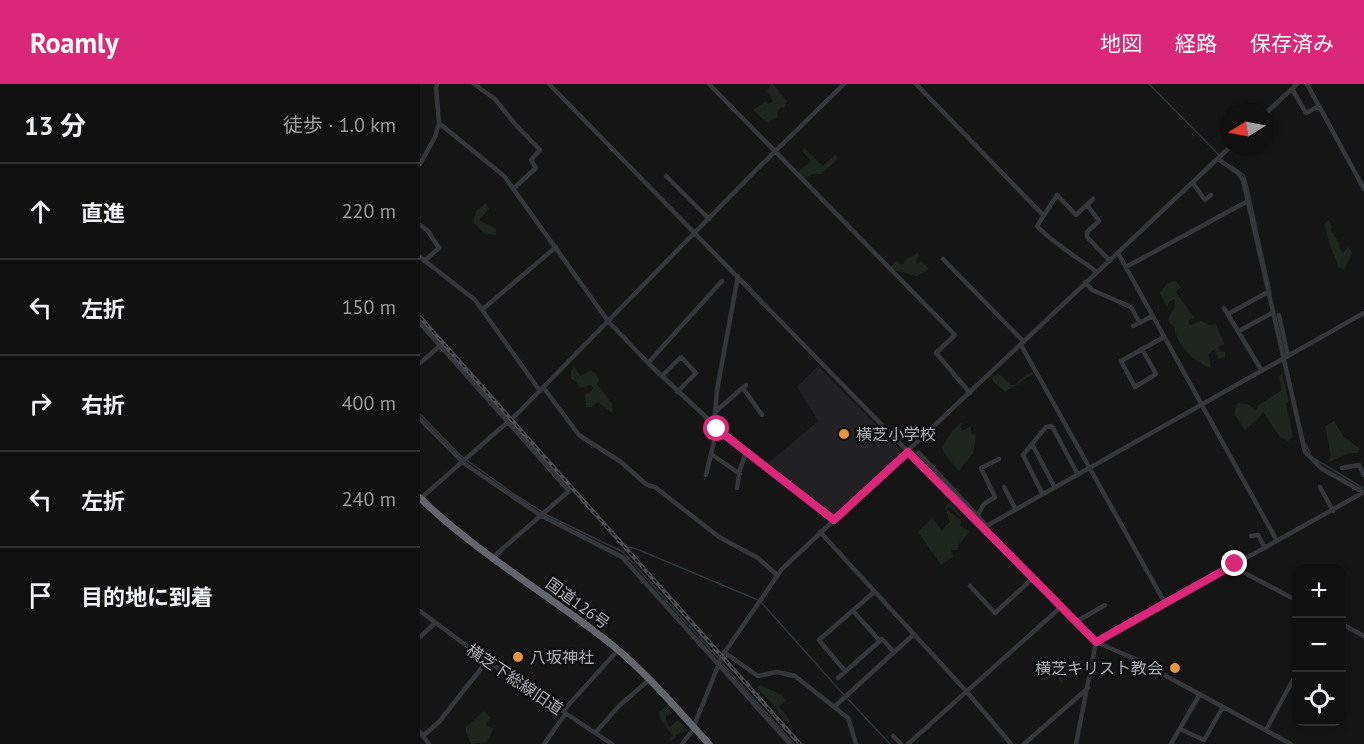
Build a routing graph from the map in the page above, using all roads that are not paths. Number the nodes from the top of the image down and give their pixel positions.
1 (474, 84) edge
2 (549, 84) edge
3 (709, 84) edge
4 (844, 84) edge
5 (916, 84) edge
6 (1297, 84) edge
7 (1307, 84) edge
8 (435, 85) edge
9 (1292, 88) junction
10 (1274, 105) edge
11 (1319, 106) junction
12 (439, 123) junction
13 (774, 152) junction
14 (1221, 156) edge
15 (1218, 159) junction
16 (420, 164) edge
17 (666, 176) dead end
18 (1193, 183) junction
19 (514, 188) junction
20 (1364, 189) edge
21 (1211, 195) dead end
22 (1093, 199) dead end
23 (1248, 201) junction
24 (1087, 205) junction
25 (1043, 215) junction
26 (709, 219) junction
27 (420, 225) edge
28 (694, 233) junction
29 (556, 247) junction
30 (1118, 253) junction
31 (422, 259) edge
32 (943, 259) dead end
33 (1110, 261) junction
34 (1126, 267) junction
35 (1097, 272) junction
36 (738, 276) junction
37 (722, 281) dead end
38 (1086, 282) junction
39 (1268, 292) junction
40 (1224, 308) dead end
41 (483, 309) junction
42 (1272, 313) junction
43 (1364, 313) edge
44 (1228, 314) junction
45 (1278, 315) dead end
46 (1153, 316) junction
47 (608, 321) junction
48 (420, 323) edge
49 (1140, 323) junction
50 (1133, 326) dead end
51 (1239, 331) junction
52 (1164, 337) junction
53 (1022, 343) junction
54 (440, 346) junction
55 (1142, 349) junction
56 (1285, 357) junction
57 (420, 363) edge
58 (648, 363) junction
59 (1262, 371) junction
60 (662, 376) junction
61 (542, 389) junction
62 (677, 392) junction
63 (970, 393) junction
64 (1202, 404) junction
65 (715, 412) junction
66 (762, 415) dead end
67 (420, 419) edge
68 (507, 422) junction
69 (716, 428) junction
70 (1032, 444) junction
71 (908, 452) junction
72 (747, 453) junction
73 (918, 453) dead end
74 (711, 454) junction
75 (999, 459) dead end
76 (464, 460) junction
77 (1088, 467) junction
78 (1342, 468) dead end
79 (1077, 473) junction
80 (740, 474) junction
81 (706, 475) dead end
82 (1364, 475) edge
83 (1054, 486) junction
84 (1004, 487) dead end
85 (1320, 487) dead end
86 (737, 488) dead end
87 (1364, 492) edge
88 (1042, 493) junction
89 (420, 498) edge
90 (1015, 508) junction
91 (1333, 511) junction
92 (542, 513) junction
93 (978, 515) junction
94 (834, 520) junction
95 (984, 526) junction
96 (820, 532) junction
97 (1251, 536) dead end
98 (1277, 541) junction
99 (1265, 548) junction
100 (492, 558) junction
101 (1235, 564) junction
102 (777, 575) junction
103 (1032, 579) junction
104 (970, 586) dead end
105 (874, 592) junction
106 (1292, 598) edge
107 (1165, 603) junction
108 (1105, 605) dead end
109 (1061, 607) junction
110 (853, 610) junction
111 (420, 611) edge
112 (1076, 622) junction
113 (435, 623) junction
114 (1346, 627) edge
115 (913, 634) junction
116 (1364, 636) edge
117 (420, 637) edge
118 (880, 641) junction
119 (1096, 642) junction
120 (618, 650) junction
121 (894, 652) junction
122 (720, 659) junction
123 (487, 661) junction
124 (845, 671) junction
125 (838, 678) dead end
126 (650, 679) junction
127 (1292, 681) edge
128 (1088, 688) junction
129 (967, 692) junction
130 (1200, 694) junction
131 (834, 707) junction
132 (1223, 707) junction
133 (564, 712) junction
134 (693, 727) junction
135 (1180, 729) junction
136 (1266, 730) junction
137 (596, 732) junction
138 (421, 734) edge
139 (893, 736) dead end
140 (429, 744) edge
141 (544, 744) edge
142 (612, 744) edge
143 (682, 744) edge
144 (709, 744) edge
145 (790, 744) edge
146 (856, 744) edge
147 (901, 744) edge
148 (908, 744) edge
149 (1011, 744) edge
150 (1024, 744) edge
151 (1076, 744) edge
152 (1171, 744) edge
153 (1291, 744) edge

1 - 19 street
2 - 28 street
3 - 13 street
4 - 13 street
5 - 25 street
6 - 9 street
7 - 11 street
8 - 12 street
9 - 10 street
9 - 11 street
11 - 20 street
12 - 16 street
12 - 19 street
13 - 26 street
13 - 63 street
14 - 15 street
15 - 18 street
15 - 23 street
17 - 26 street
18 - 21 street
18 - 30 street
19 - 29 street
22 - 24 street
23 - 34 street
23 - 39 street
24 - 25 street
24 - 33 street
25 - 35 street
26 - 28 street
27 - 31 street
28 - 36 street
28 - 47 street
29 - 41 street
29 - 47 street
30 - 33 street
30 - 34 street
31 - 41 street
32 - 53 street
33 - 35 street
34 - 46 street
35 - 38 street
36 - 65 street
36 - 71 street
37 - 58 street
38 - 49 street
38 - 53 street
39 - 42 street
39 - 44 street
40 - 44 street
41 - 61 street
42 - 51 street
42 - 56 street
43 - 56 street
44 - 51 street
45 - 56 street
46 - 49 street
46 - 52 street
47 - 58 street
47 - 61 street
48 - 54 street
49 - 50 street
51 - 59 street
52 - 55 street
52 - 64 street
53 - 63 street
53 - 77 street
54 - 57 street
54 - 68 street
55 - 55 street
56 - 59 street
56 - 87 street
58 - 60 street
59 - 64 street
60 - 62 street
60 - 62 street
61 - 68 street
61 - 102 street
62 - 69 street
63 - 71 street
64 - 77 street
64 - 98 street
65 - 66 street
65 - 69 street
67 - 76 street
68 - 76 street
68 - 92 street
69 - 72 street
69 - 74 street
70 - 79 street
70 - 83 street
70 - 88 street
71 - 94 street
71 - 95 street
72 - 80 street
72 - 94 street
73 - 93 street
74 - 80 street
74 - 81 street
75 - 93 street
76 - 89 street
76 - 92 street
77 - 79 street
77 - 107 street
78 - 82 street
79 - 83 street
80 - 86 street
83 - 88 street
84 - 90 street
85 - 91 street
87 - 91 street
88 - 90 street
89 - 100 highway, 国道126号
90 - 95 street
91 - 98 street
92 - 100 street
92 - 122 street
93 - 95 street
94 - 96 street
95 - 103 street
96 - 102 street
96 - 105 street
97 - 99 street
98 - 99 street
99 - 101 street
100 - 120 highway, 国道126号
101 - 106 street
101 - 107 street
102 - 122 street
103 - 104 street
103 - 109 street
105 - 110 street
105 - 115 street
107 - 119 street
108 - 112 street
109 - 112 street
109 - 129 street
110 - 118 street
110 - 124 street
111 - 113 street, 横芝下総線旧道
112 - 119 street
113 - 117 street
113 - 123 street, 横芝下総線旧道
114 - 116 street
115 - 121 street
115 - 129 street
118 - 121 street
118 - 124 street
119 - 128 street
119 - 130 street
120 - 126 highway, 国道126号
120 - 133 street
121 - 131 street
122 - 131 street
122 - 134 street
122 - 145 street
123 - 133 street, 横芝下総線旧道
123 - 138 street
124 - 125 street
126 - 134 highway, 国道126号
126 - 137 street
127 - 136 street
128 - 150 street
128 - 151 street
129 - 148 street
129 - 149 street
130 - 132 street
130 - 135 street
131 - 146 street
132 - 135 street
132 - 136 street
133 - 137 street, 横芝下総線旧道
133 - 141 street
134 - 143 street
134 - 144 highway, 国道126号
135 - 152 street
136 - 153 street
137 - 142 street, 横芝下総線旧道
138 - 140 street
139 - 147 street

